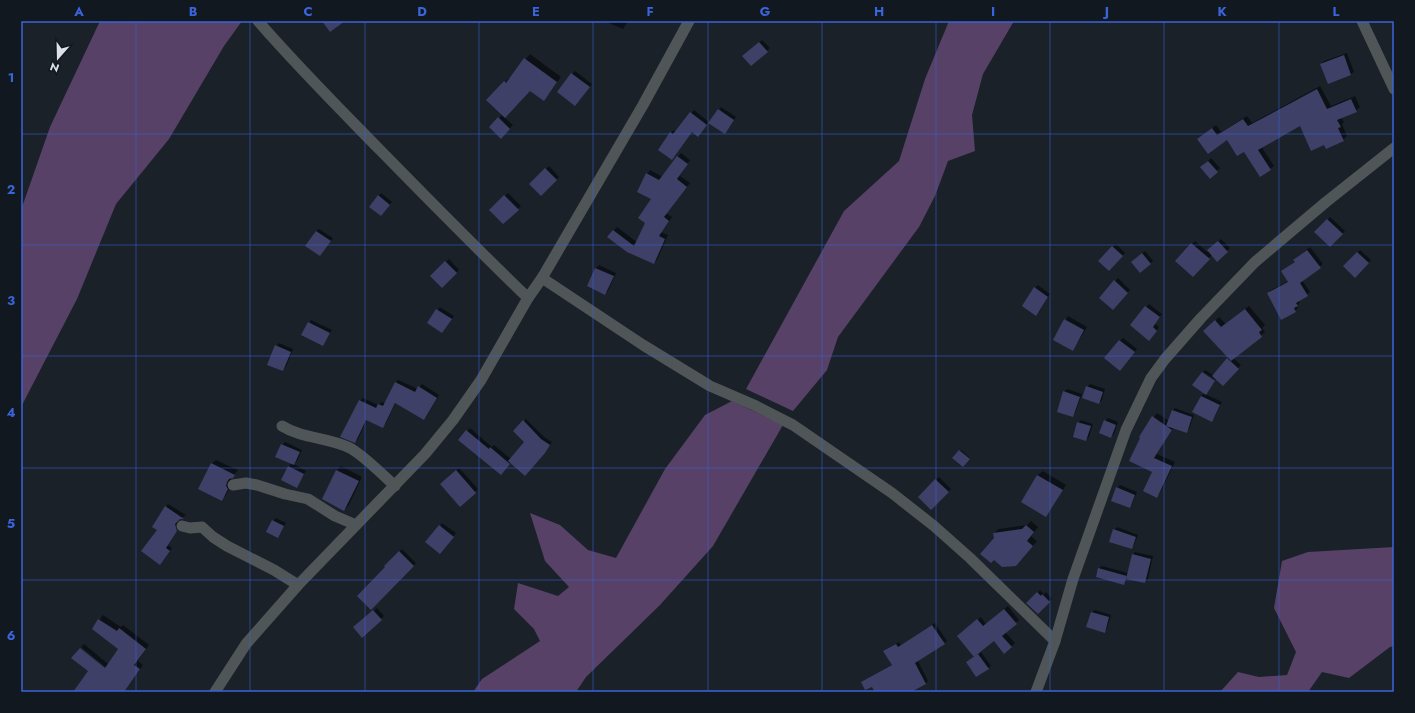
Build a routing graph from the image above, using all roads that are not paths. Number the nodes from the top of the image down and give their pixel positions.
1 (258, 21) edge
2 (689, 21) edge
3 (1362, 21) edge
4 (1394, 89) edge
5 (1394, 148) edge
6 (542, 278) junction
7 (528, 298) junction
8 (282, 426) dead end
9 (233, 484) dead end
10 (395, 486) junction
11 (356, 525) junction
12 (182, 526) dead end
13 (298, 585) junction
14 (1055, 641) junction
15 (214, 692) edge
16 (1036, 692) edge

1 - 7 street
2 - 6 street
3 - 4 street
5 - 14 street
6 - 7 street
6 - 14 street
7 - 10 street
8 - 10 street
9 - 11 street
10 - 11 street
11 - 13 street
12 - 13 street
13 - 15 street
14 - 16 street

